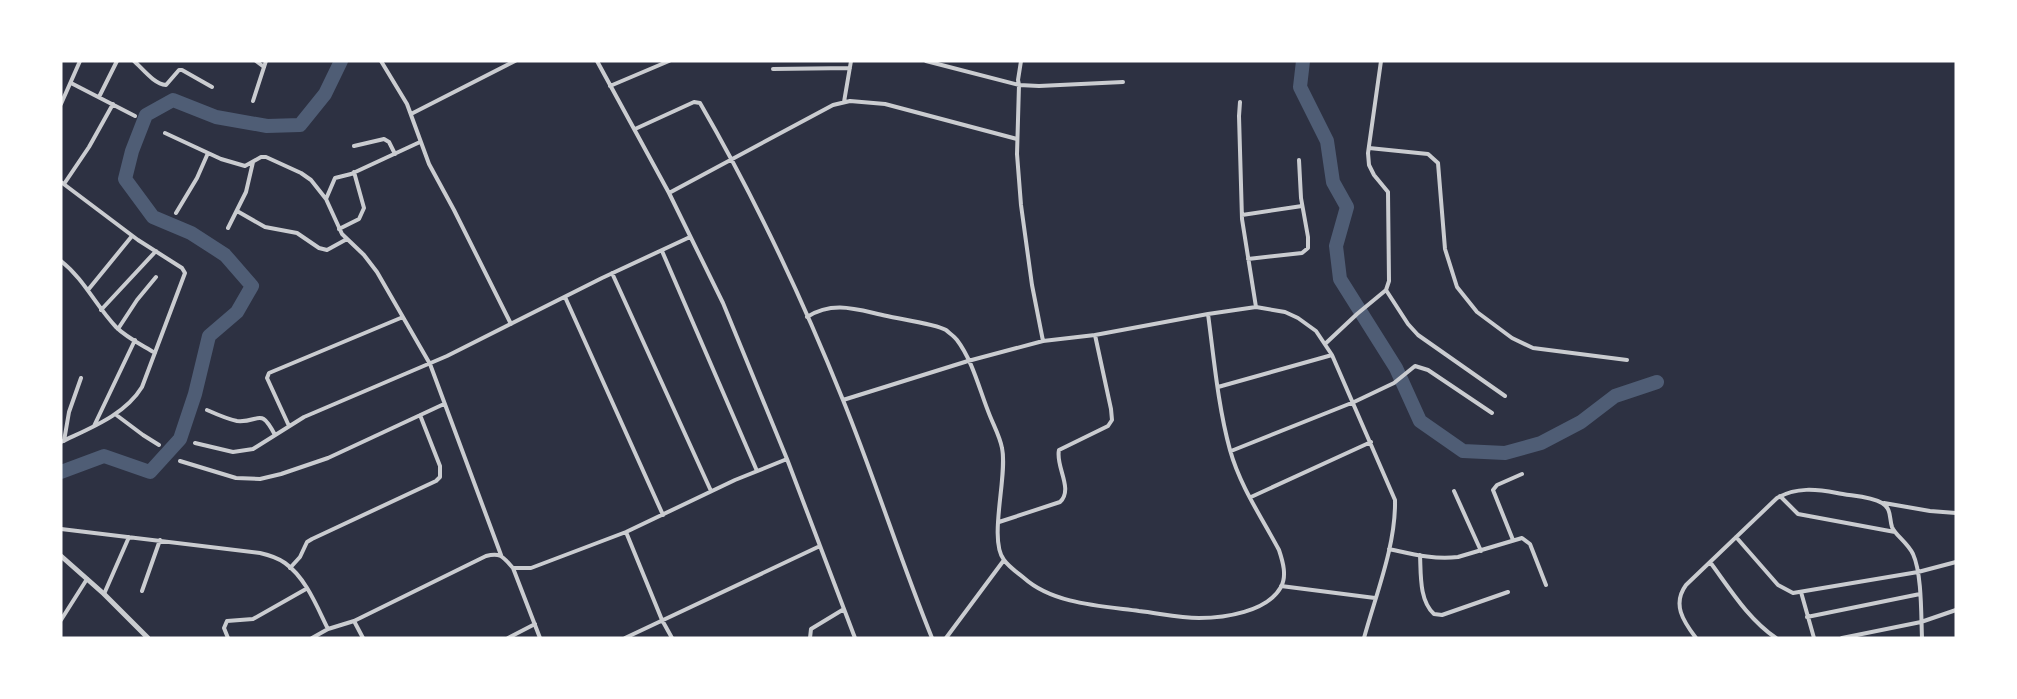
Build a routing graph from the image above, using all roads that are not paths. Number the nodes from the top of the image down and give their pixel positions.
1 (80, 61) edge
2 (117, 61) edge
3 (134, 61) edge
4 (256, 61) edge
5 (266, 61) edge
6 (381, 61) edge
7 (515, 61) edge
8 (597, 61) edge
9 (669, 61) edge
10 (850, 61) edge
11 (926, 61) edge
12 (1021, 61) edge
13 (1381, 61) edge
14 (264, 68) junction
15 (850, 68) junction
16 (774, 69) dead end
17 (1123, 82) dead end
18 (71, 83) junction
19 (610, 86) junction
20 (1020, 86) junction
21 (212, 87) dead end
22 (99, 97) junction
23 (253, 101) dead end
24 (844, 102) junction
25 (1240, 102) dead end
26 (61, 104) edge
27 (113, 104) junction
28 (411, 114) junction
29 (135, 116) dead end
30 (635, 129) junction
31 (164, 133) dead end
32 (1017, 139) junction
33 (420, 142) junction
34 (354, 146) dead end
35 (1369, 148) junction
36 (208, 153) junction
37 (395, 154) junction
38 (732, 159) junction
39 (1299, 160) dead end
40 (253, 162) junction
41 (354, 172) junction
42 (62, 183) edge
43 (669, 193) junction
44 (326, 199) junction
45 (1302, 206) junction
46 (176, 212) dead end
47 (237, 212) junction
48 (1242, 215) junction
49 (228, 228) dead end
50 (339, 229) junction
51 (132, 236) junction
52 (690, 237) junction
53 (347, 239) junction
54 (662, 250) junction
55 (156, 251) junction
56 (1248, 259) junction
57 (61, 261) edge
58 (612, 273) junction
59 (156, 276) dead end
60 (88, 290) junction
61 (1386, 290) junction
62 (565, 297) junction
63 (1256, 308) junction
64 (101, 310) junction
65 (1208, 314) junction
66 (807, 317) junction
67 (403, 318) junction
68 (511, 324) junction
69 (118, 329) junction
70 (1096, 335) junction
71 (135, 340) junction
72 (1043, 341) junction
73 (1325, 344) junction
74 (155, 353) junction
75 (1332, 355) junction
76 (1627, 360) dead end
77 (968, 361) junction
78 (430, 364) junction
79 (81, 378) dead end
80 (1218, 387) junction
81 (1505, 396) dead end
82 (843, 400) junction
83 (1354, 402) junction
84 (444, 404) junction
85 (207, 410) dead end
86 (1492, 413) dead end
87 (115, 414) junction
88 (420, 415) junction
89 (94, 426) junction
90 (288, 426) junction
91 (275, 435) junction
92 (63, 442) edge
93 (1371, 442) junction
94 (195, 443) dead end
95 (159, 445) dead end
96 (1230, 451) junction
97 (787, 460) junction
98 (180, 461) dead end
99 (757, 471) junction
100 (1522, 474) dead end
101 (1454, 491) dead end
102 (711, 492) junction
103 (1780, 496) junction
104 (1251, 498) junction
105 (1882, 503) junction
106 (1956, 513) edge
107 (662, 515) junction
108 (998, 522) junction
109 (61, 529) edge
110 (626, 532) junction
111 (1895, 532) junction
112 (130, 537) junction
113 (1736, 537) junction
114 (160, 540) junction
115 (1513, 540) junction
116 (820, 546) junction
117 (1389, 549) junction
118 (1481, 551) junction
119 (501, 555) junction
120 (1420, 555) junction
121 (61, 556) edge
122 (1004, 560) junction
123 (1710, 562) junction
124 (1956, 562) edge
125 (290, 568) junction
126 (513, 568) junction
127 (1918, 572) junction
128 (87, 579) junction
129 (1546, 585) dead end
130 (1281, 586) junction
131 (306, 589) junction
132 (142, 591) dead end
133 (1508, 592) dead end
134 (1801, 592) junction
135 (104, 594) junction
136 (1920, 594) junction
137 (1375, 598) junction
138 (844, 609) junction
139 (1956, 610) edge
140 (1807, 617) junction
141 (61, 620) edge
142 (354, 620) junction
143 (662, 620) junction
144 (1921, 622) junction
145 (535, 624) junction
146 (328, 629) junction
147 (148, 638) edge
148 (228, 638) edge
149 (312, 638) edge
150 (363, 638) edge
151 (508, 638) edge
152 (540, 638) edge
153 (625, 638) edge
154 (672, 638) edge
155 (810, 638) edge
156 (855, 638) edge
157 (932, 638) edge
158 (946, 638) edge
159 (1364, 638) edge
160 (1696, 638) edge
161 (1776, 638) edge
162 (1814, 638) edge
163 (1842, 638) edge
164 (1922, 638) edge

1 - 18 street
2 - 22 street
3 - 21 street
4 - 14 street
5 - 14 street
6 - 28 street
7 - 28 street
8 - 19 street
9 - 19 street
10 - 15 street
11 - 20 street
12 - 20 street
13 - 35 street
14 - 23 street
15 - 16 street
15 - 24 street
17 - 20 street
18 - 22 street
18 - 26 street
19 - 30 street
20 - 32 street
22 - 27 street
24 - 32 street
24 - 38 street
25 - 48 street
27 - 29 street
27 - 42 street
28 - 33 street
30 - 38 street
30 - 43 street
31 - 36 street
32 - 72 street
33 - 37 street
33 - 68 street
34 - 37 street
35 - 61 street
35 - 76 street
36 - 40 street
36 - 46 street
37 - 41 street
38 - 43 street
38 - 66 street
39 - 45 street
40 - 44 street
40 - 47 street
41 - 44 street
41 - 50 street
42 - 51 street
43 - 52 street
44 - 50 street
45 - 48 street
45 - 56 street
47 - 49 street
47 - 53 street
48 - 56 street
50 - 53 street
51 - 55 street
51 - 60 street
52 - 54 street
52 - 97 street
53 - 67 street
54 - 58 street
54 - 99 street
55 - 64 street
55 - 74 street
56 - 63 street
57 - 60 street
58 - 62 street
58 - 102 street
59 - 69 street
60 - 64 street
61 - 73 street
61 - 81 street
62 - 68 street
62 - 107 street
63 - 65 street
63 - 73 street
64 - 69 street
65 - 70 street
65 - 80 street
66 - 77 street
66 - 82 street
67 - 78 street
67 - 90 street
68 - 78 street
69 - 71 street
70 - 72 street
70 - 108 street
71 - 74 street
71 - 89 street
72 - 77 street
73 - 75 street
74 - 87 street
75 - 80 street
75 - 83 street
77 - 82 street
77 - 108 street
78 - 84 street
78 - 90 street
79 - 92 street
80 - 96 street
82 - 157 street
83 - 86 street
83 - 93 street
83 - 96 street
84 - 88 street
84 - 119 street
85 - 91 street
87 - 89 street
87 - 95 street
88 - 98 street
88 - 125 street
89 - 92 street
90 - 91 street
91 - 94 street
93 - 104 street
93 - 117 street
96 - 104 street
97 - 99 street
97 - 116 street
99 - 102 street
100 - 115 street
101 - 118 street
102 - 107 street
103 - 105 street
103 - 111 street
103 - 113 street
104 - 130 street
105 - 106 street
105 - 111 street
107 - 110 street
108 - 122 street
109 - 112 street
110 - 126 street
110 - 143 street
111 - 127 street
112 - 114 street
112 - 135 street
113 - 123 street
113 - 134 street
114 - 125 street
114 - 132 street
115 - 118 street
115 - 129 street
116 - 138 street
116 - 143 street
117 - 120 street
117 - 137 street
118 - 120 street
119 - 126 street
119 - 142 street
120 - 133 street
121 - 128 street
122 - 130 street
122 - 158 street
123 - 160 street
123 - 161 street
124 - 127 street
125 - 131 street
126 - 145 street
127 - 134 street
127 - 136 street
128 - 135 street
128 - 141 street
130 - 137 street
131 - 146 street
131 - 148 street
134 - 140 street
135 - 147 street
136 - 140 street
136 - 144 street
137 - 159 street
138 - 155 street
138 - 156 street
139 - 144 street
140 - 162 street
142 - 146 street
142 - 150 street
143 - 153 street
143 - 154 street
144 - 163 street
144 - 164 street
145 - 151 street
145 - 152 street
146 - 149 street

